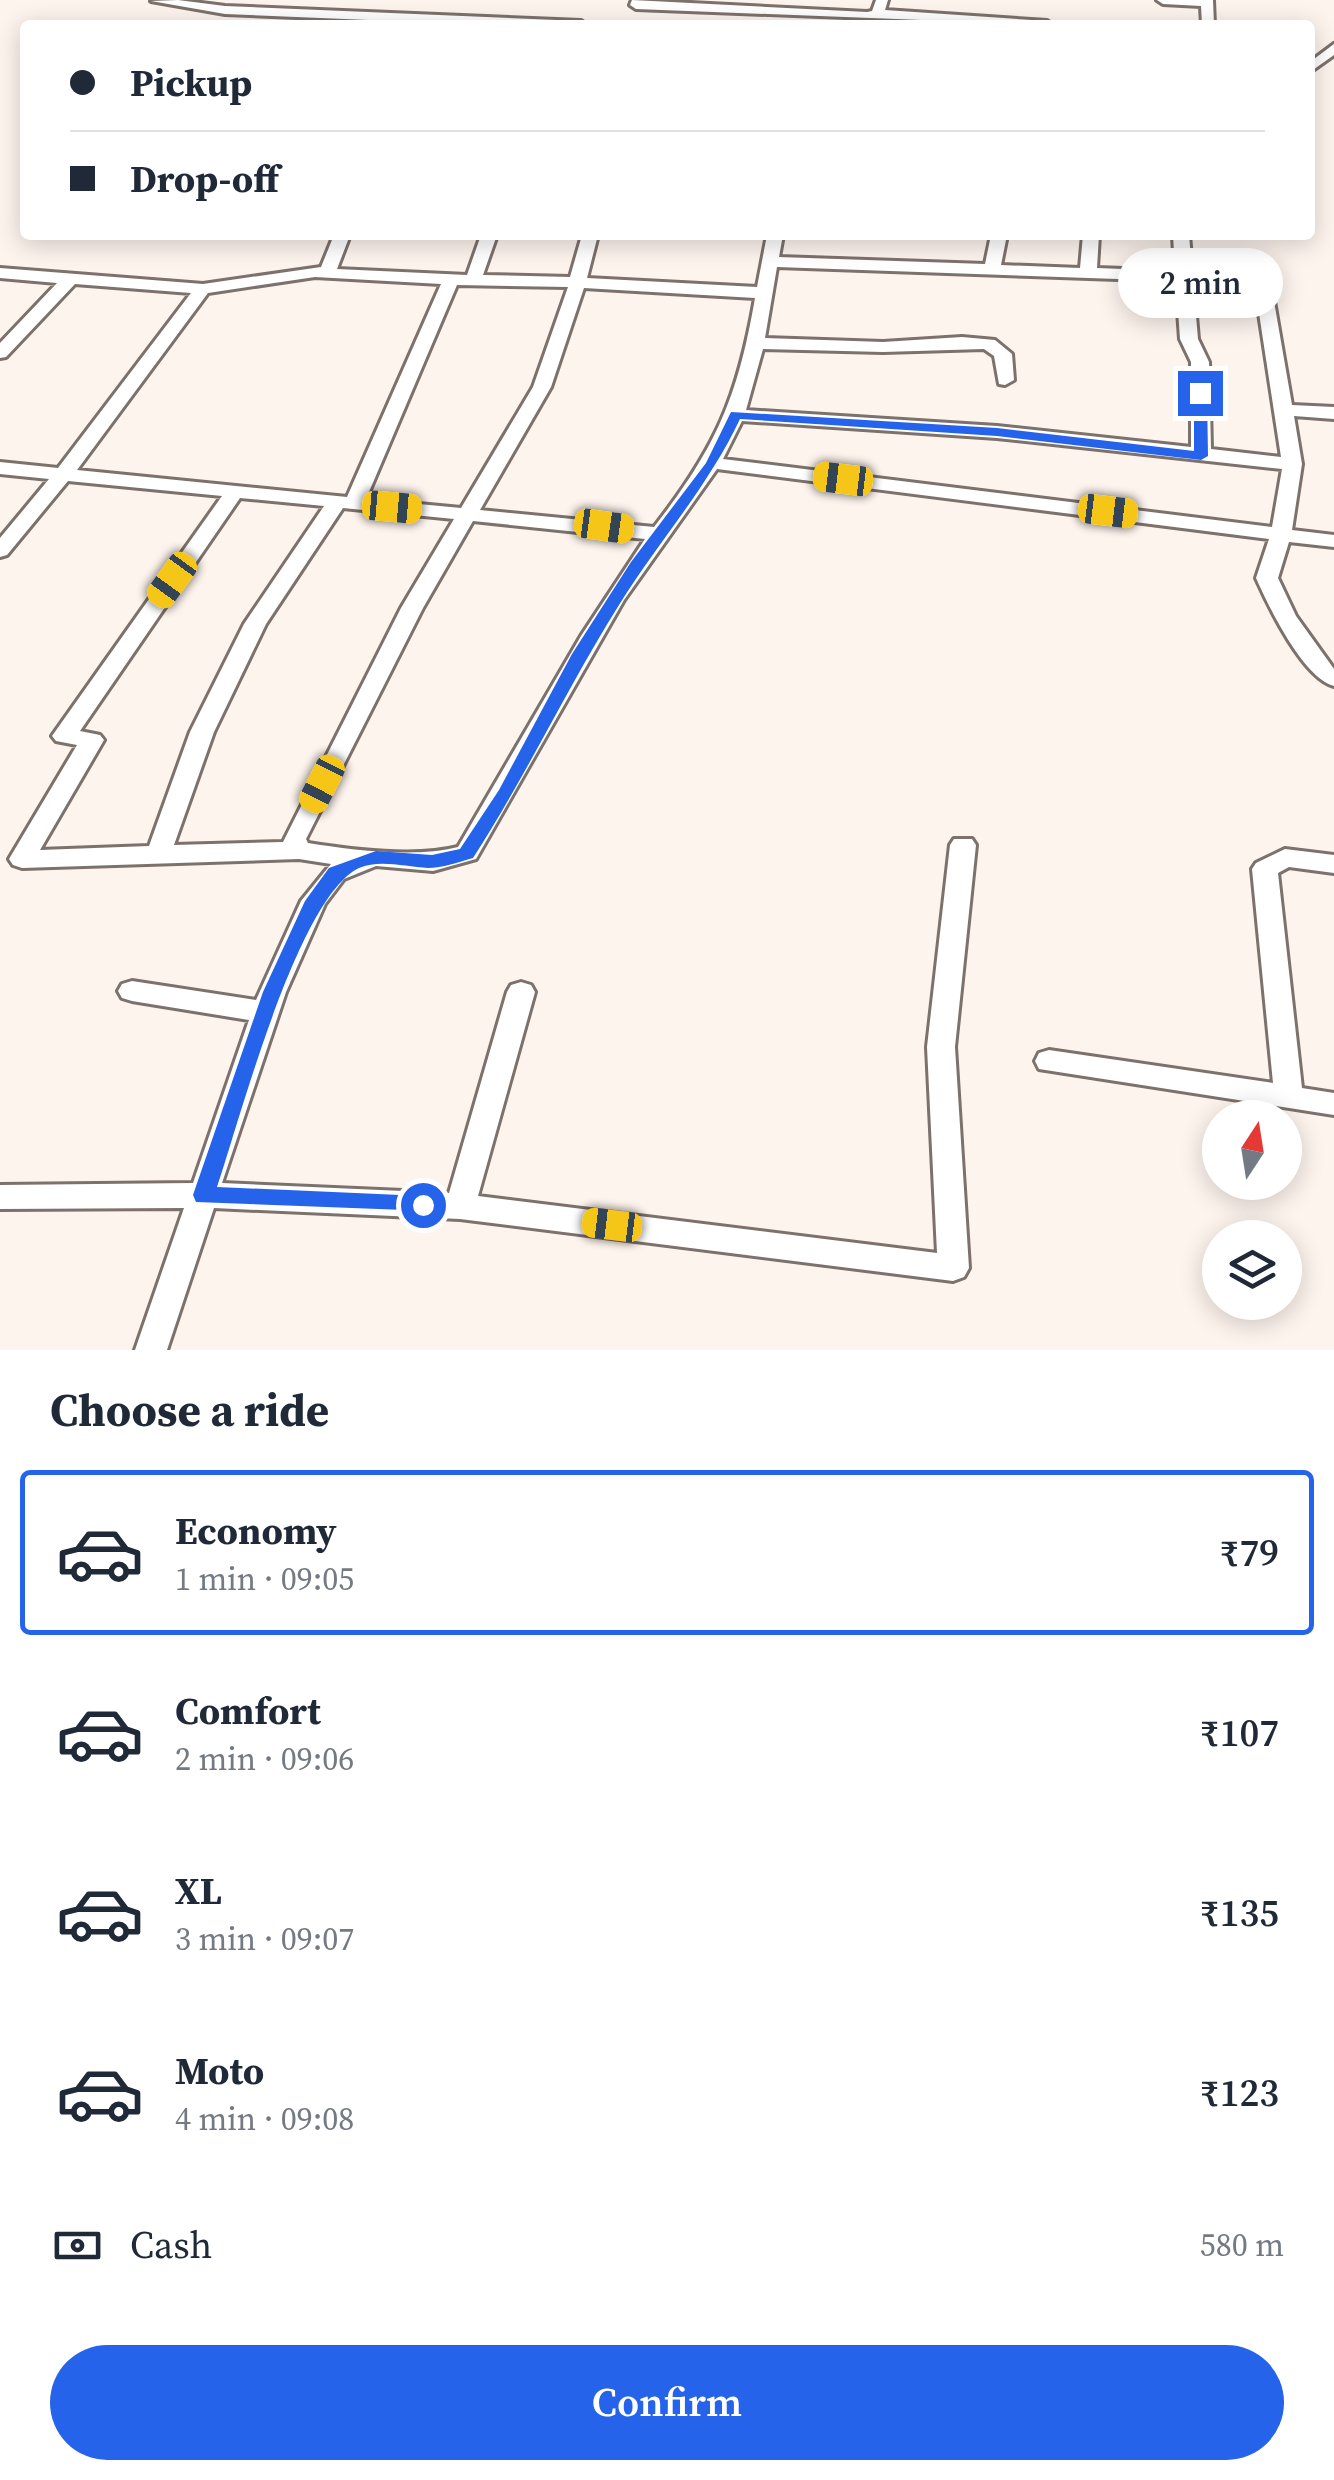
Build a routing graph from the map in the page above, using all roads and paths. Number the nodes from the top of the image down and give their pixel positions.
1 (638, 0) edge
2 (1163, 0) edge
3 (166, 1) edge
4 (1207, 1) edge
5 (217, 4) edge
6 (879, 7) edge
7 (540, 18) edge
8 (359, 20) edge
9 (425, 20) edge
10 (805, 20) edge
11 (1000, 20) edge
12 (340, 240) edge
13 (486, 240) edge
14 (589, 240) edge
15 (774, 240) edge
16 (998, 240) edge
17 (1090, 240) edge
18 (1181, 240) edge
19 (769, 262) junction
20 (1259, 262) dead end
21 (992, 270) junction
22 (0, 273) edge
23 (327, 273) junction
24 (1088, 273) junction
25 (1183, 276) junction
26 (70, 279) junction
27 (451, 280) junction
28 (473, 281) junction
29 (578, 283) junction
30 (203, 288) junction
31 (765, 293) junction
32 (756, 343) junction
33 (0, 353) edge
34 (1005, 380) dead end
35 (1282, 410) junction
36 (1334, 413) edge
37 (736, 415) junction
38 (1201, 456) junction
39 (712, 463) junction
40 (1292, 464) junction
41 (0, 468) edge
42 (62, 476) junction
43 (234, 493) junction
44 (346, 503) junction
45 (466, 514) junction
46 (661, 534) junction
47 (1281, 535) junction
48 (1334, 541) edge
49 (0, 551) edge
50 (1334, 679) edge
51 (962, 846) dead end
52 (300, 850) junction
53 (158, 855) junction
54 (360, 860) junction
55 (1334, 864) edge
56 (132, 991) dead end
57 (520, 992) dead end
58 (266, 1012) junction
59 (1049, 1061) dead end
60 (1288, 1094) junction
61 (1334, 1104) edge
62 (204, 1195) junction
63 (0, 1197) edge
64 (460, 1206) junction
65 (152, 1350) edge

1 - 10 street
2 - 4 street
3 - 5 street
5 - 8 street
6 - 10 street
6 - 11 street
7 - 9 street
12 - 23 street
13 - 28 street
14 - 29 street
15 - 19 street
16 - 21 street
17 - 24 street
18 - 25 street
19 - 21 street
19 - 31 street
20 - 35 street
21 - 24 street
22 - 26 street
23 - 27 street
23 - 30 street
24 - 25 street
25 - 38 street
26 - 30 street
26 - 33 street
27 - 28 street
27 - 44 street
28 - 29 street
29 - 31 street
29 - 45 street
30 - 42 street
31 - 32 street
32 - 34 street
32 - 37 street
35 - 36 street
35 - 40 street
37 - 38 street
37 - 39 street
38 - 40 street
39 - 46 street
39 - 47 street
40 - 47 street
41 - 42 street
42 - 43 street
42 - 49 street
43 - 44 street
43 - 53 street
44 - 45 street
44 - 53 street
45 - 46 street
45 - 52 street
46 - 54 street
47 - 48 street
47 - 50 street
51 - 64 street
52 - 53 street
52 - 54 street
54 - 58 street
55 - 60 street
56 - 58 street
57 - 64 street
58 - 62 street
59 - 60 street
60 - 61 street
62 - 63 street
62 - 64 street
62 - 65 street

